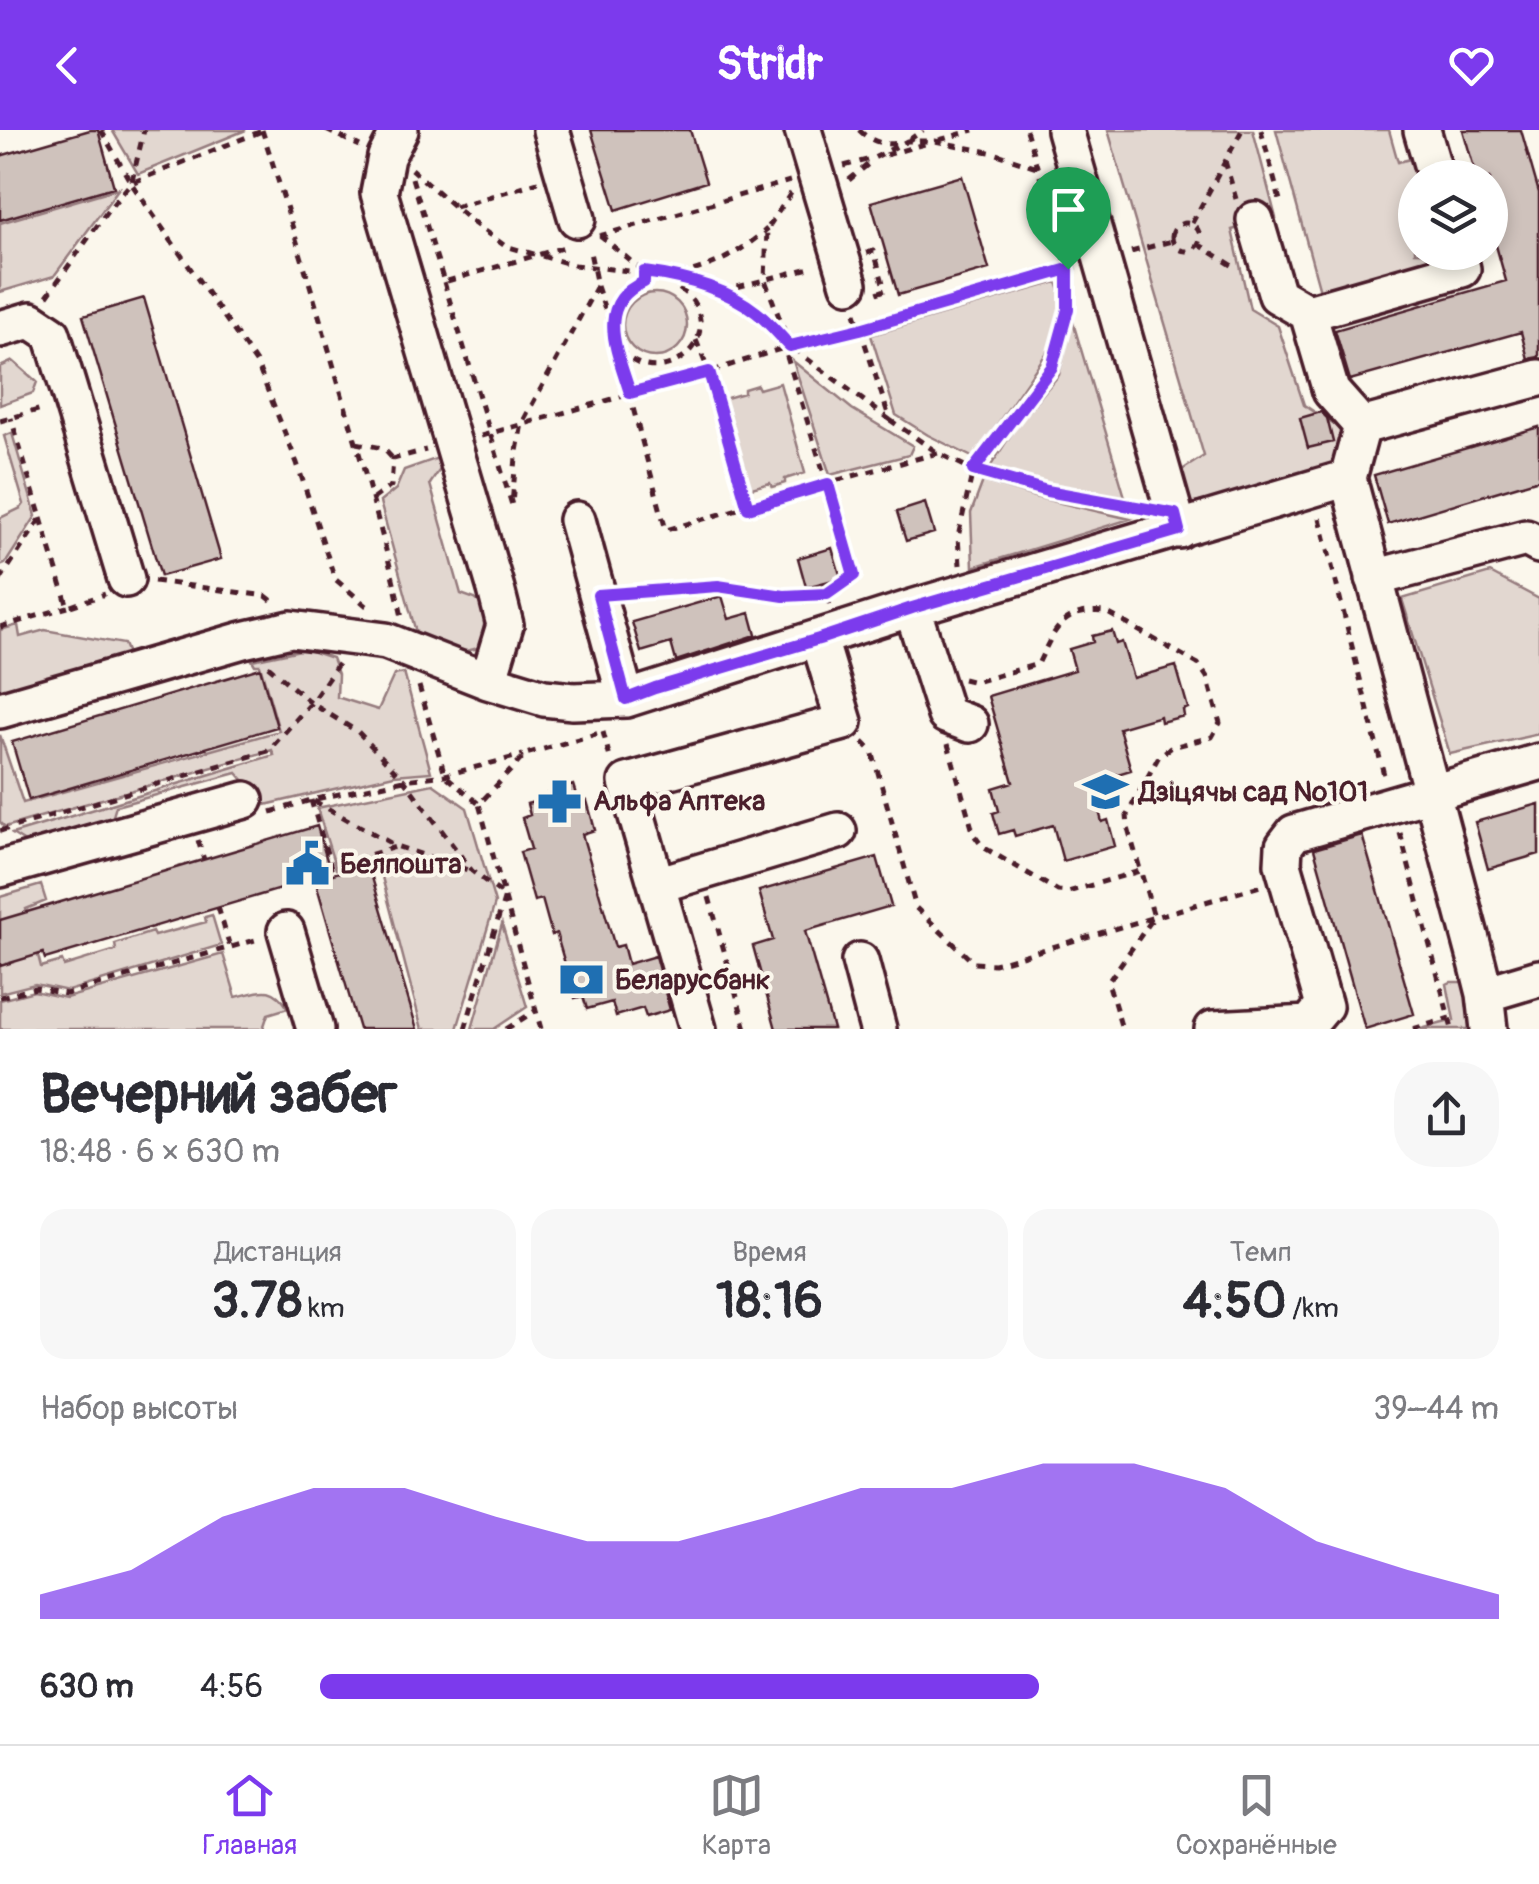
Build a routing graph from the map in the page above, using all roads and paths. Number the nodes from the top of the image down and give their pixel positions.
1 (101, 130) edge
2 (144, 130) edge
3 (262, 130) edge
4 (326, 130) edge
5 (551, 130) edge
6 (802, 130) edge
7 (859, 130) edge
8 (922, 130) edge
9 (942, 130) edge
10 (974, 130) edge
11 (1026, 130) edge
12 (1065, 130) edge
13 (1242, 130) edge
14 (1422, 130) edge
15 (908, 141) junction
16 (934, 141) junction
17 (393, 144) edge
18 (876, 157) junction
19 (1431, 160) edge
20 (1224, 161) junction
21 (1037, 166) junction
22 (564, 175) junction
23 (808, 176) junction
24 (131, 182) junction
25 (455, 207) junction
26 (1248, 218) joint
27 (577, 220) junction
28 (1192, 224) junction
29 (767, 228) junction
30 (594, 268) junction
31 (1068, 269) junction
32 (1458, 270) edge
33 (644, 272) junction
34 (675, 276) junction
35 (765, 280) junction
36 (444, 282) dead end
37 (596, 286) junction
38 (722, 291) junction
39 (850, 292) joint
40 (1308, 313) junction
41 (16, 324) edge
42 (860, 329) junction
43 (613, 334) junction
44 (696, 340) junction
45 (790, 346) junction
46 (709, 372) junction
47 (1539, 378) edge
48 (630, 393) junction
49 (70, 400) junction
50 (10, 418) junction
51 (890, 420) junction
52 (0, 422) edge
53 (522, 423) junction
54 (1362, 426) junction
55 (356, 444) junction
56 (938, 453) junction
57 (393, 459) dead end
58 (973, 470) junction
59 (1348, 478) junction
60 (828, 484) junction
61 (748, 508) junction
62 (41, 518) junction
63 (576, 520) dead end
64 (1177, 522) junction
65 (1539, 545) edge
66 (1374, 578) junction
67 (960, 579) dead end
68 (0, 580) edge
69 (130, 583) junction
70 (598, 595) junction
71 (278, 605) dead end
72 (68, 607) junction
73 (912, 608) junction
74 (367, 625) junction
75 (0, 627) edge
76 (819, 639) junction
77 (409, 650) junction
78 (263, 662) dead end
79 (962, 679) dead end
80 (488, 681) junction
81 (626, 699) junction
82 (310, 703) junction
83 (0, 710) edge
84 (958, 720) joint
85 (858, 727) dead end
86 (526, 754) dead end
87 (1539, 762) edge
88 (445, 775) junction
89 (404, 780) junction
90 (1431, 792) junction
91 (246, 800) dead end
92 (312, 800) junction
93 (479, 804) dead end
94 (1, 830) edge
95 (838, 831) dead end
96 (396, 846) junction
97 (0, 868) edge
98 (472, 871) junction
99 (702, 871) junction
100 (1140, 871) junction
101 (1271, 883) dead end
102 (657, 885) junction
103 (218, 908) dead end
104 (1154, 918) junction
105 (286, 931) joint
106 (230, 947) junction
107 (860, 962) dead end
108 (1539, 978) edge
109 (1485, 994) junction
110 (0, 997) edge
111 (536, 1010) dead end
112 (315, 1029) edge
113 (465, 1029) edge
114 (506, 1029) edge
115 (698, 1029) edge
116 (746, 1029) edge
117 (878, 1029) edge
118 (1122, 1029) edge
119 (1213, 1029) edge
120 (1413, 1029) edge
121 (1452, 1029) edge
122 (1489, 1029) edge

1 - 24 path
2 - 24 path
3 - 24 path
3 - 55 path
4 - 17 path
5 - 22 lane
6 - 23 lane
7 - 15 path
8 - 15 path
9 - 16 path
10 - 16 path
11 - 21 path
12 - 64 lane
13 - 20 path
14 - 19 lane
15 - 16 path
15 - 18 path
16 - 18 path
16 - 21 path
17 - 25 path
17 - 80 lane
18 - 23 path
20 - 26 path
20 - 28 path
21 - 31 path
22 - 25 path
22 - 27 lane
23 - 29 path
23 - 39 lane
24 - 41 path
24 - 74 path
25 - 30 path
26 - 40 lane
27 - 30 path
27 - 33 path
28 - 28 path
29 - 34 path
29 - 35 path
30 - 33 path
30 - 37 path
31 - 42 path
31 - 58 path
32 - 40 lane
33 - 34 path
33 - 43 path
34 - 38 path
34 - 44 path
35 - 38 path
35 - 45 path
36 - 53 path
37 - 43 path
37 - 53 path
38 - 45 path
39 - 42 path
40 - 54 lane
41 - 49 lane
42 - 45 path
42 - 51 path
43 - 44 path
43 - 48 path
44 - 46 path
45 - 46 path
45 - 51 path
45 - 60 path
46 - 48 path
46 - 61 path
47 - 54 lane
48 - 53 path
48 - 61 path
49 - 50 path
49 - 69 lane
50 - 52 path
50 - 62 path
51 - 56 path
54 - 59 lane
55 - 57 path
55 - 77 path
56 - 58 path
56 - 60 path
58 - 64 path
58 - 67 path
59 - 64 lane
59 - 66 lane
60 - 61 path
60 - 70 path
62 - 68 path
62 - 72 path
63 - 70 lane
64 - 73 lane
65 - 66 lane
66 - 90 lane
69 - 71 path
69 - 72 path
70 - 81 lane
72 - 75 path
73 - 76 lane
73 - 84 lane
74 - 77 lane
74 - 82 path
74 - 83 lane
76 - 81 lane
76 - 102 lane
77 - 80 lane
77 - 88 path
78 - 82 path
79 - 100 path
80 - 81 lane
82 - 89 path
82 - 94 path
84 - 100 path
85 - 104 path
86 - 88 path
87 - 90 lane
88 - 89 path
88 - 93 path
89 - 92 path
89 - 98 path
90 - 109 lane
90 - 119 lane
91 - 97 lane
92 - 96 path
92 - 96 path
95 - 99 lane
96 - 98 path
98 - 113 path
99 - 102 lane
99 - 116 path
100 - 104 path
101 - 104 path
102 - 115 lane
103 - 106 path
104 - 118 path
105 - 106 path
105 - 112 lane
106 - 110 path
107 - 117 lane
108 - 109 lane
109 - 122 lane
111 - 114 path
120 - 121 path

